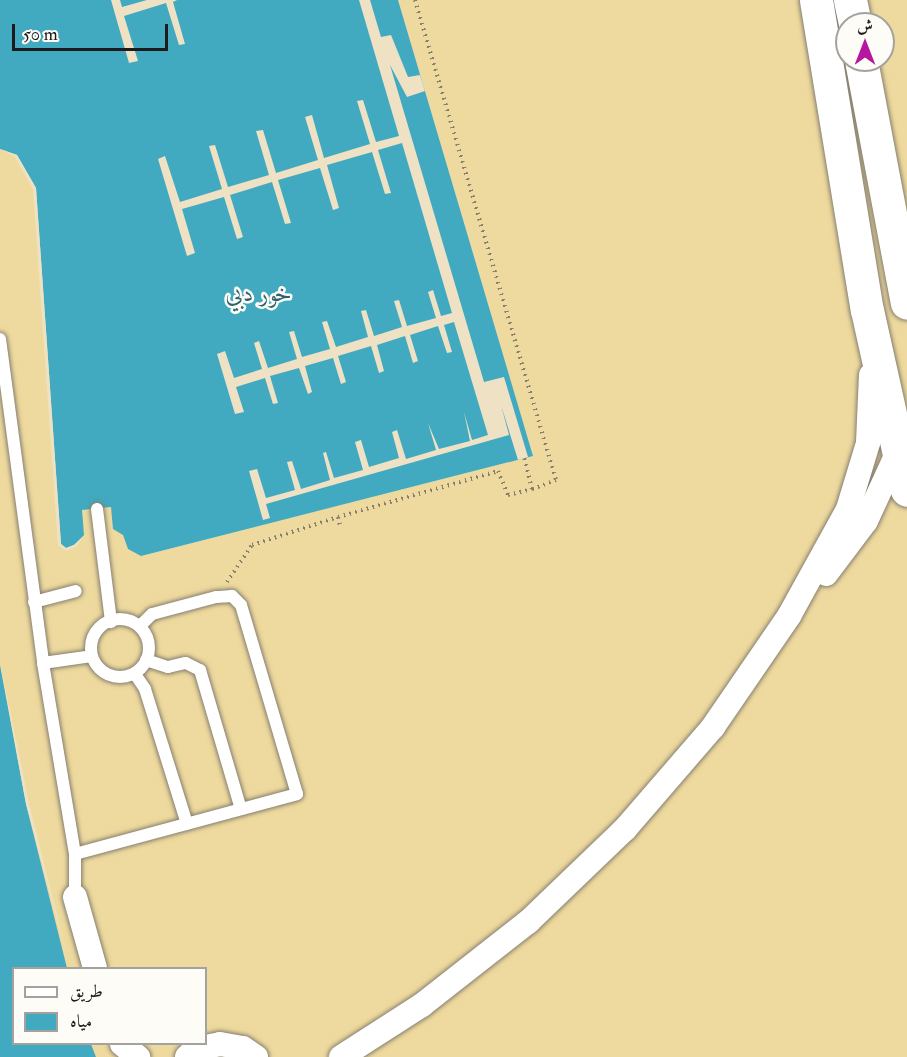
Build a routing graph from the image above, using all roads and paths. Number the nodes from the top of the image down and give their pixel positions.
1 (415, 0) edge
2 (816, 0) edge
3 (863, 72) edge
4 (907, 303) edge
5 (867, 310) junction
6 (0, 339) edge
7 (907, 415) edge
8 (897, 455) junction
9 (524, 458) dead end
10 (532, 489) junction
11 (907, 490) edge
12 (98, 509) dead end
13 (338, 517) junction
14 (340, 526) dead end
15 (76, 591) dead end
16 (216, 597) junction
17 (34, 602) junction
18 (789, 616) junction
19 (111, 622) junction
20 (140, 626) junction
21 (92, 656) junction
22 (146, 660) junction
23 (43, 663) junction
24 (135, 674) junction
25 (240, 809) junction
26 (187, 824) junction
27 (75, 854) junction
28 (75, 897) joint
29 (94, 967) edge
30 (124, 1045) edge
31 (138, 1057) edge
32 (187, 1057) edge
33 (256, 1057) edge
34 (341, 1057) edge

1 - 10 path
2 - 5 main road
3 - 4 main road
5 - 8 main road
5 - 18 street
6 - 17 lane
7 - 8 street
8 - 11 main road
8 - 18 street
9 - 10 path
10 - 13 path
12 - 19 lane
13 - 14 path
13 - 16 path
15 - 17 lane
16 - 20 lane
16 - 25 lane
17 - 23 lane
18 - 34 street
19 - 20 lane
19 - 21 lane
20 - 22 lane
21 - 23 lane
21 - 24 lane
22 - 24 lane
22 - 25 lane
23 - 27 lane
24 - 26 lane
25 - 26 lane
26 - 27 lane
27 - 28 lane
28 - 29 street
30 - 31 street
32 - 33 street

